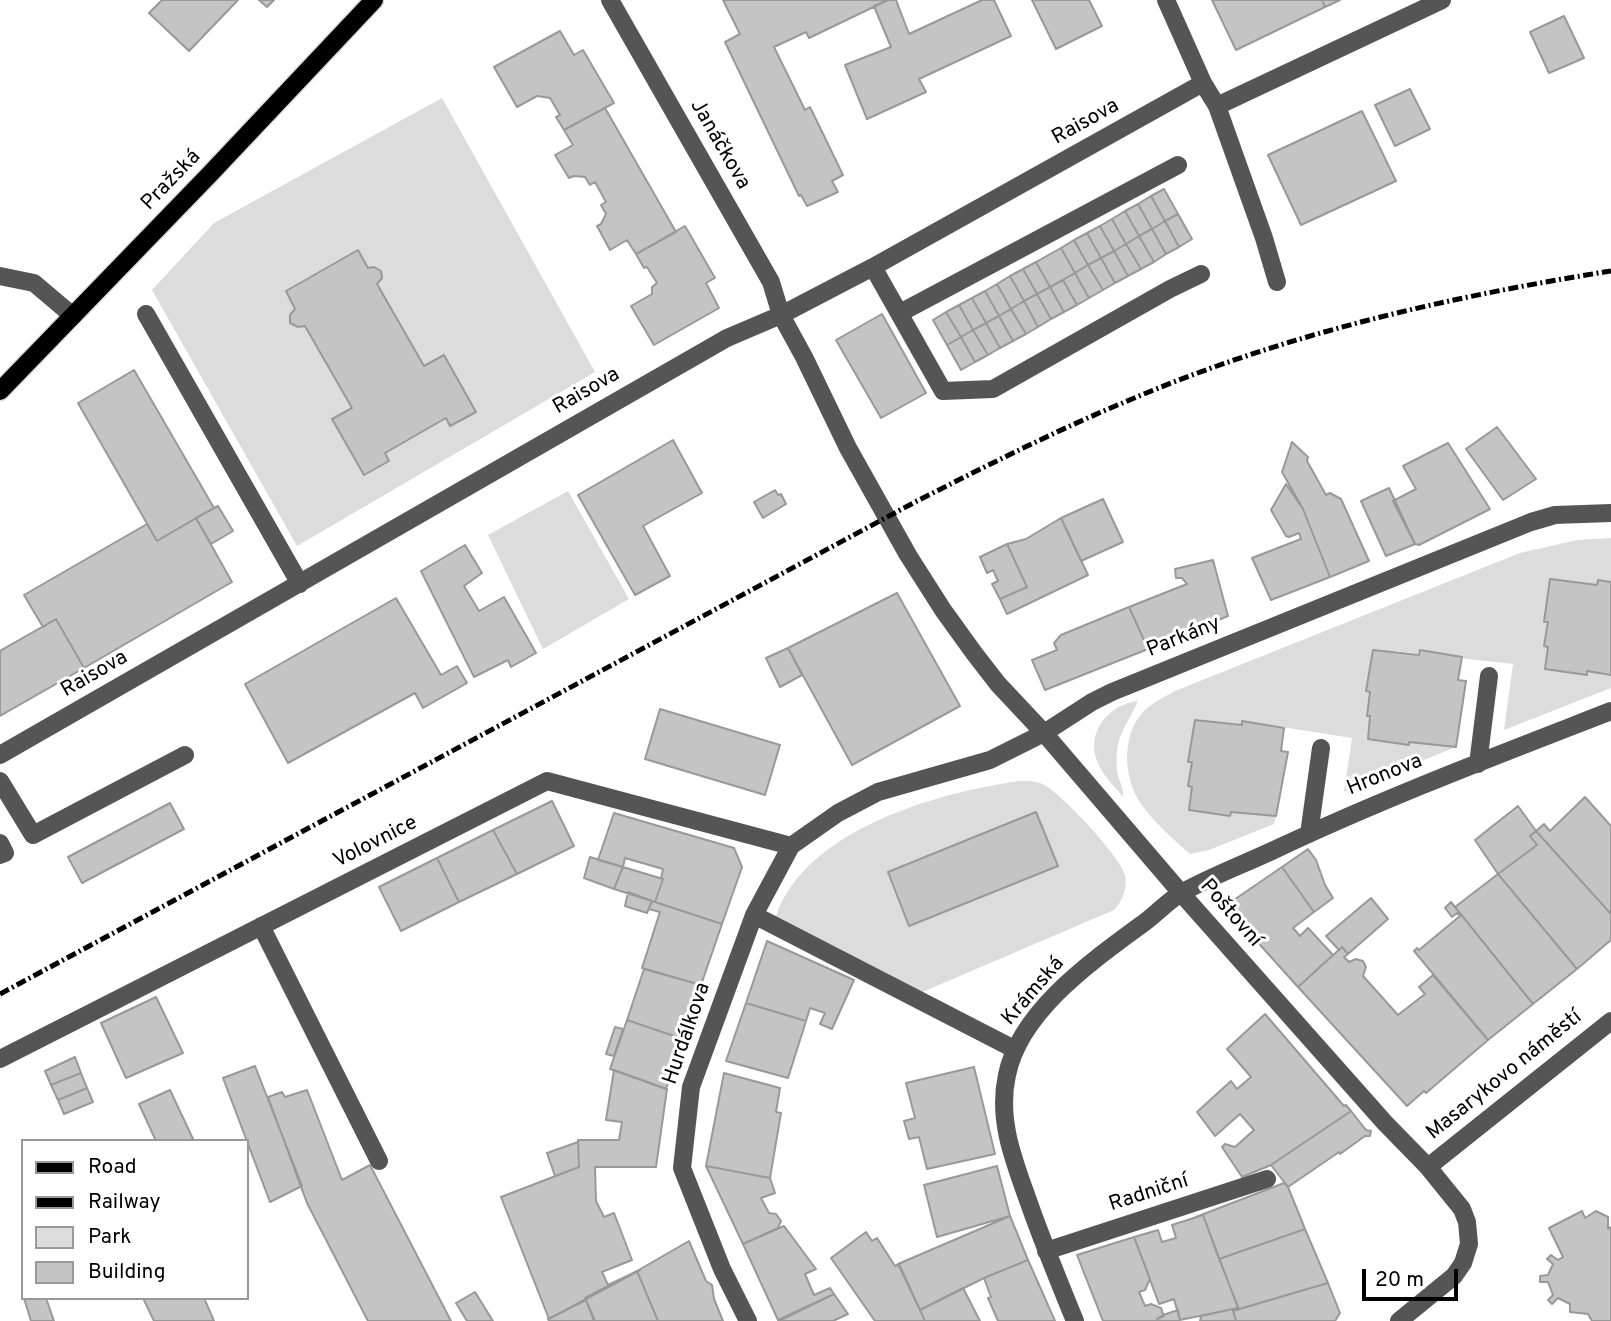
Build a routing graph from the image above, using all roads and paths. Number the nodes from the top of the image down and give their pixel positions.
1 (373, 0) edge
2 (610, 0) edge
3 (1166, 0) edge
4 (1442, 0) edge
5 (1203, 83) junction
6 (1217, 106) junction
7 (1178, 165) dead end
8 (873, 267) junction
9 (1201, 274) dead end
10 (0, 276) edge
11 (1278, 282) dead end
12 (900, 313) junction
13 (146, 314) dead end
14 (781, 315) junction
15 (73, 316) junction
16 (0, 391) edge
17 (1611, 513) edge
18 (300, 584) junction
19 (1489, 676) dead end
20 (1611, 711) edge
21 (1044, 733) junction
22 (1321, 748) dead end
23 (0, 755) edge
24 (185, 755) dead end
25 (1478, 764) junction
26 (0, 781) edge
27 (1309, 834) junction
28 (0, 843) edge
29 (791, 846) junction
30 (0, 855) edge
31 (1181, 893) junction
32 (754, 915) junction
33 (261, 926) junction
34 (1611, 1021) edge
35 (1014, 1049) junction
36 (0, 1059) edge
37 (1385, 1124) joint
38 (379, 1161) dead end
39 (1428, 1167) junction
40 (1267, 1179) dead end
41 (1046, 1251) junction
42 (1408, 1318) edge
43 (748, 1321) edge
44 (1075, 1321) edge

1 - 15 main road, Pražská
2 - 14 street, Janáčkova
3 - 5 street
4 - 6 street
5 - 6 street
5 - 8 street, Raisova
6 - 11 street
7 - 12 street
8 - 12 street
8 - 14 street, Raisova
9 - 12 street
10 - 15 street
13 - 18 street
14 - 18 street, Raisova
14 - 21 street, Janáčkova
15 - 16 main road, Pražská
17 - 21 street, Parkány
18 - 23 street, Raisova
19 - 25 street
20 - 25 street, Hronova
21 - 29 street, Parkány
21 - 31 street, Poštovní
22 - 27 street
24 - 26 street
25 - 27 street, Hronova
27 - 31 street, Hronova
28 - 30 street
29 - 32 street, Hurdálkova
29 - 33 street, Volovnice
31 - 35 street, Krámská
31 - 37 street, Poštovní
32 - 35 street
32 - 43 street, Hurdálkova
33 - 36 street, Volovnice
33 - 38 street
34 - 39 street, Masarykovo náměstí
35 - 41 street, Krámská
37 - 39 street, Masarykovo náměstí
39 - 42 street, Masarykovo náměstí
40 - 41 street, Radniční
41 - 44 street, Krámská

